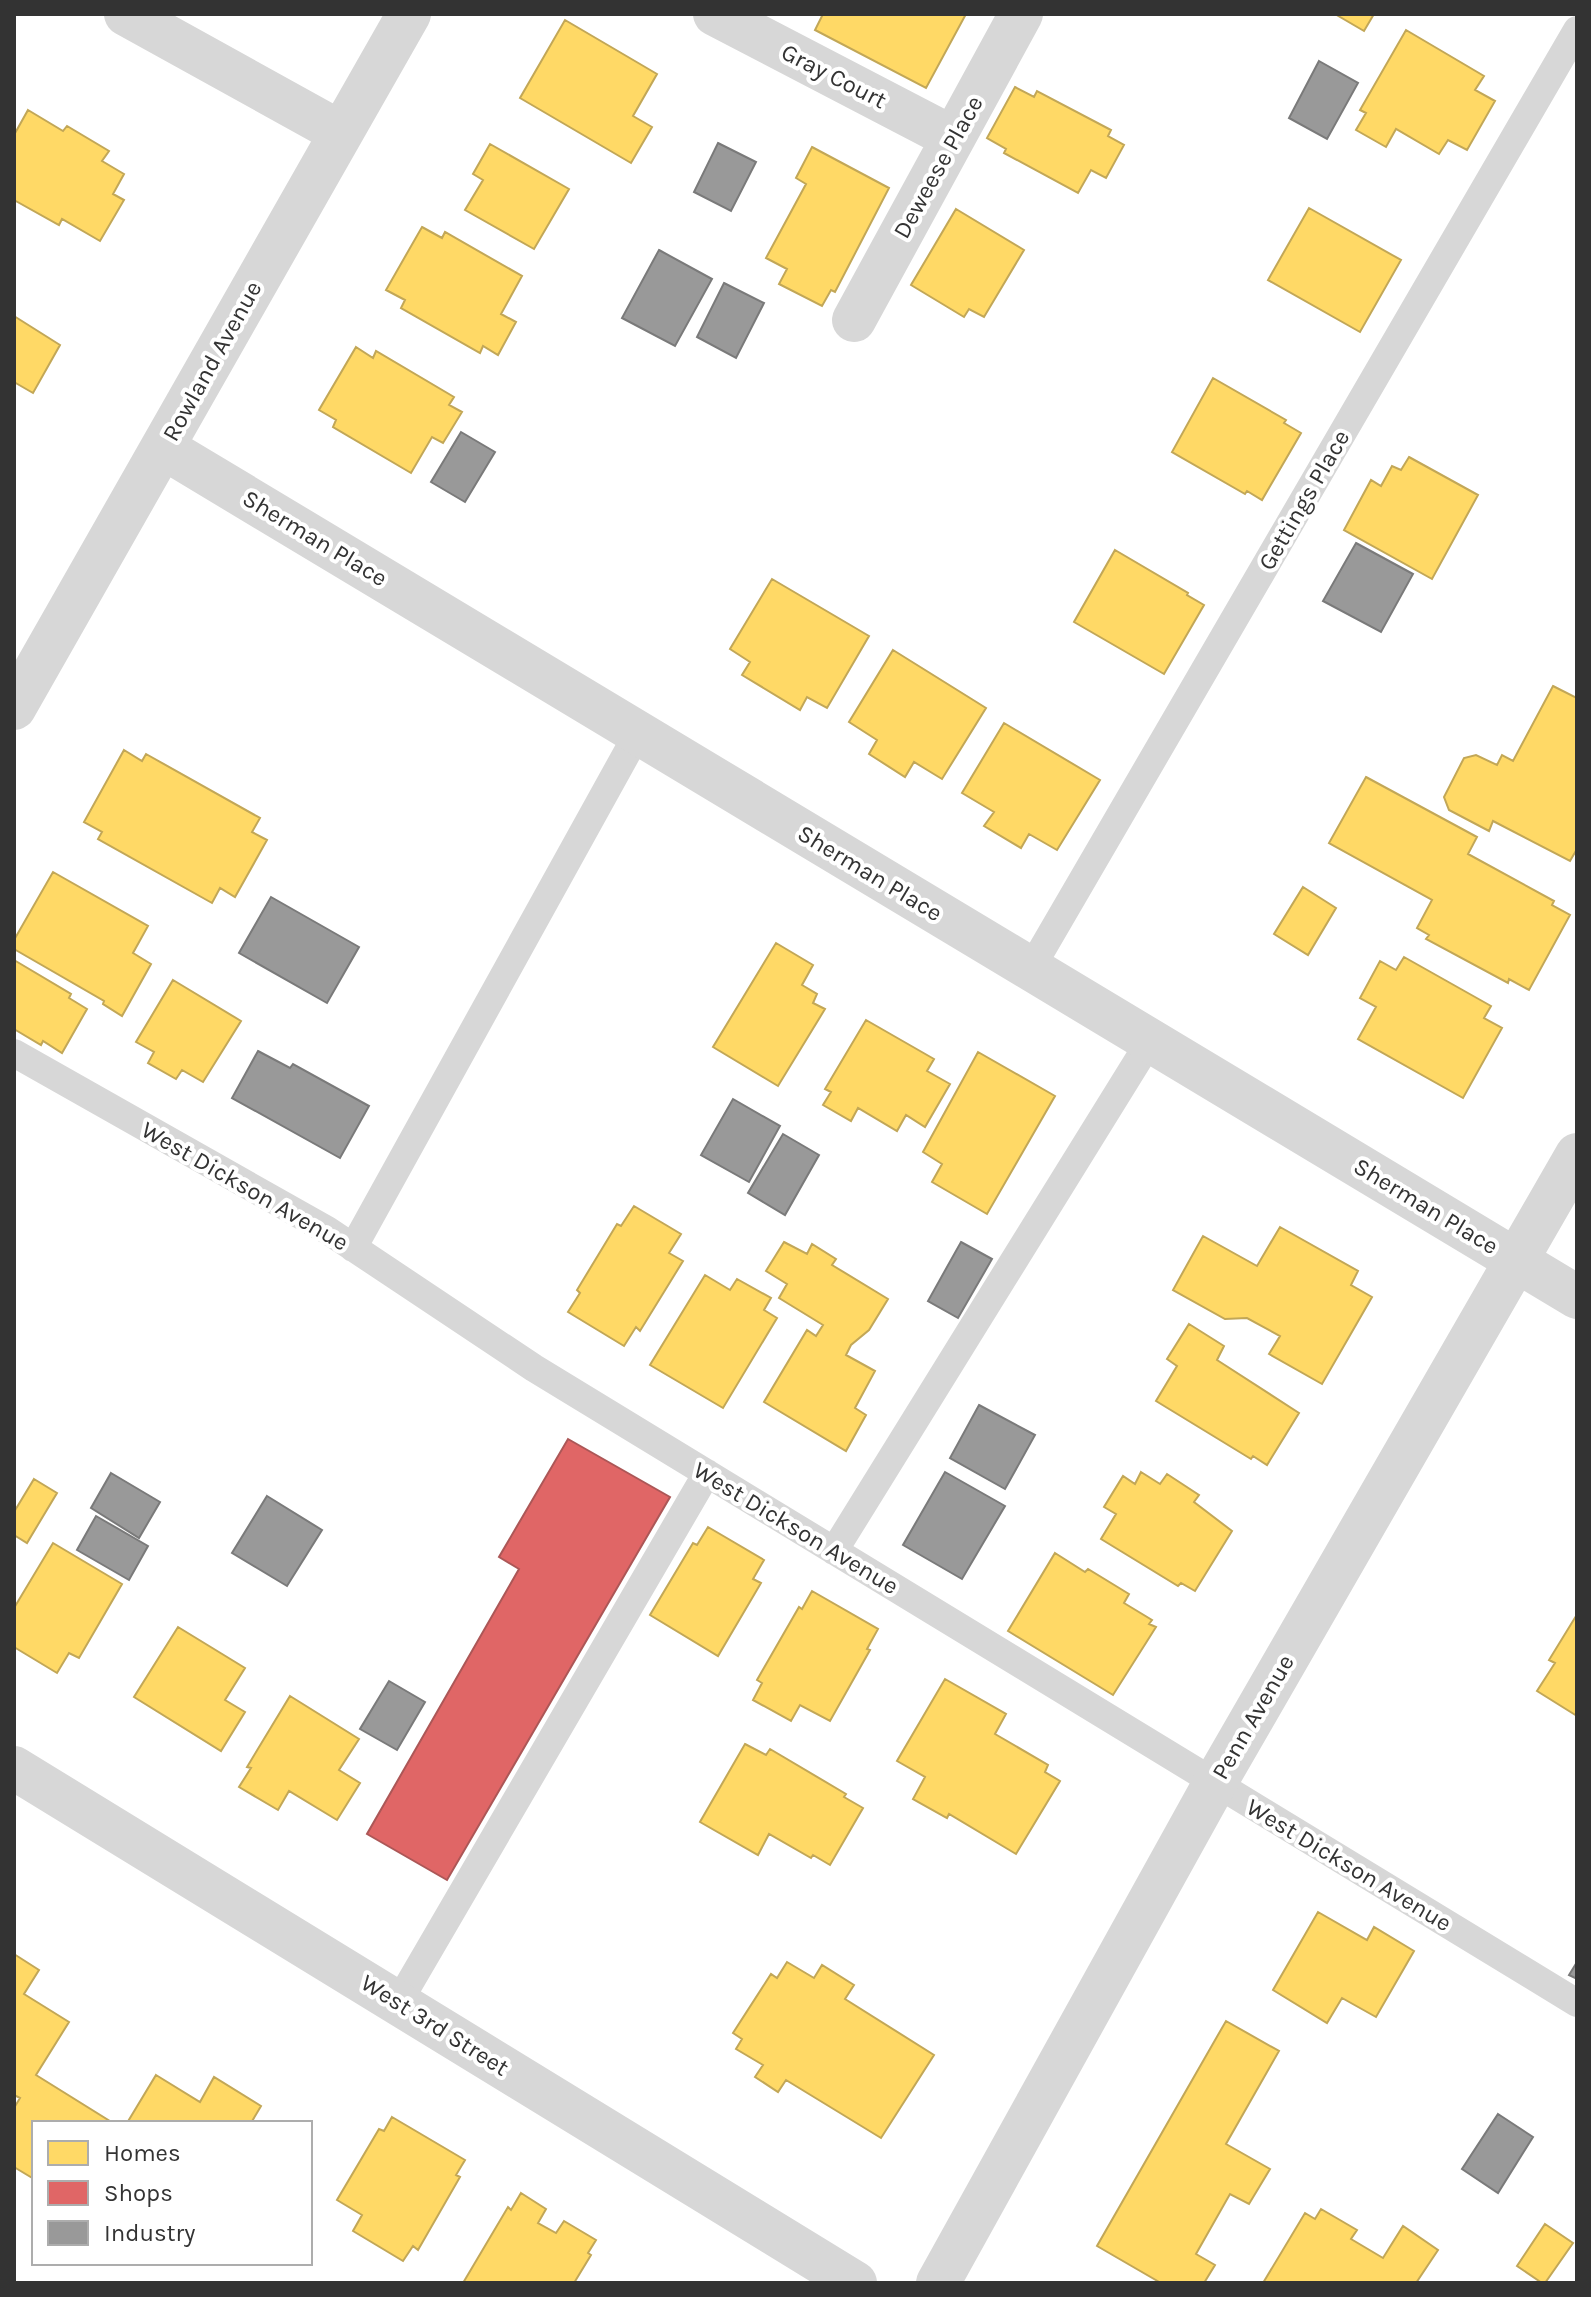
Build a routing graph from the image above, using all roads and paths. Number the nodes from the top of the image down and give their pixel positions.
1 (126, 14) edge
2 (409, 14) edge
3 (715, 14) edge
4 (1021, 14) edge
5 (1577, 30) edge
6 (341, 133) junction
7 (953, 138) junction
8 (854, 320) dead end
9 (164, 448) junction
10 (14, 708) edge
11 (638, 733) junction
12 (1030, 970) junction
13 (1150, 1041) junction
14 (14, 1053) edge
15 (1577, 1155) edge
16 (353, 1248) junction
17 (1518, 1261) junction
18 (1577, 1297) edge
19 (707, 1473) junction
20 (834, 1551) junction
21 (14, 1768) edge
22 (1215, 1783) junction
23 (398, 2003) junction
24 (1577, 2003) edge
25 (855, 2283) edge
26 (938, 2283) edge

1 - 6 street
2 - 6 street, Rowland Avenue
3 - 7 street, Gray Court
4 - 7 street, Deweese Place
5 - 12 lane, Gettings Place
6 - 9 street, Rowland Avenue
7 - 8 street, Deweese Place
9 - 10 street, Rowland Avenue
9 - 11 street, Sherman Place
11 - 12 street, Sherman Place
11 - 16 lane
12 - 13 street, Sherman Place
13 - 17 street, Sherman Place
13 - 20 lane
14 - 16 lane, West Dickson Avenue
15 - 17 street, Penn Avenue
16 - 19 lane, West Dickson Avenue
17 - 18 street, Sherman Place
17 - 22 street, Penn Avenue
19 - 20 lane, West Dickson Avenue
19 - 23 lane
20 - 22 lane, West Dickson Avenue
21 - 23 street, West 3rd Street
22 - 24 lane, West Dickson Avenue
22 - 26 street, Penn Avenue
23 - 25 street, West 3rd Street

